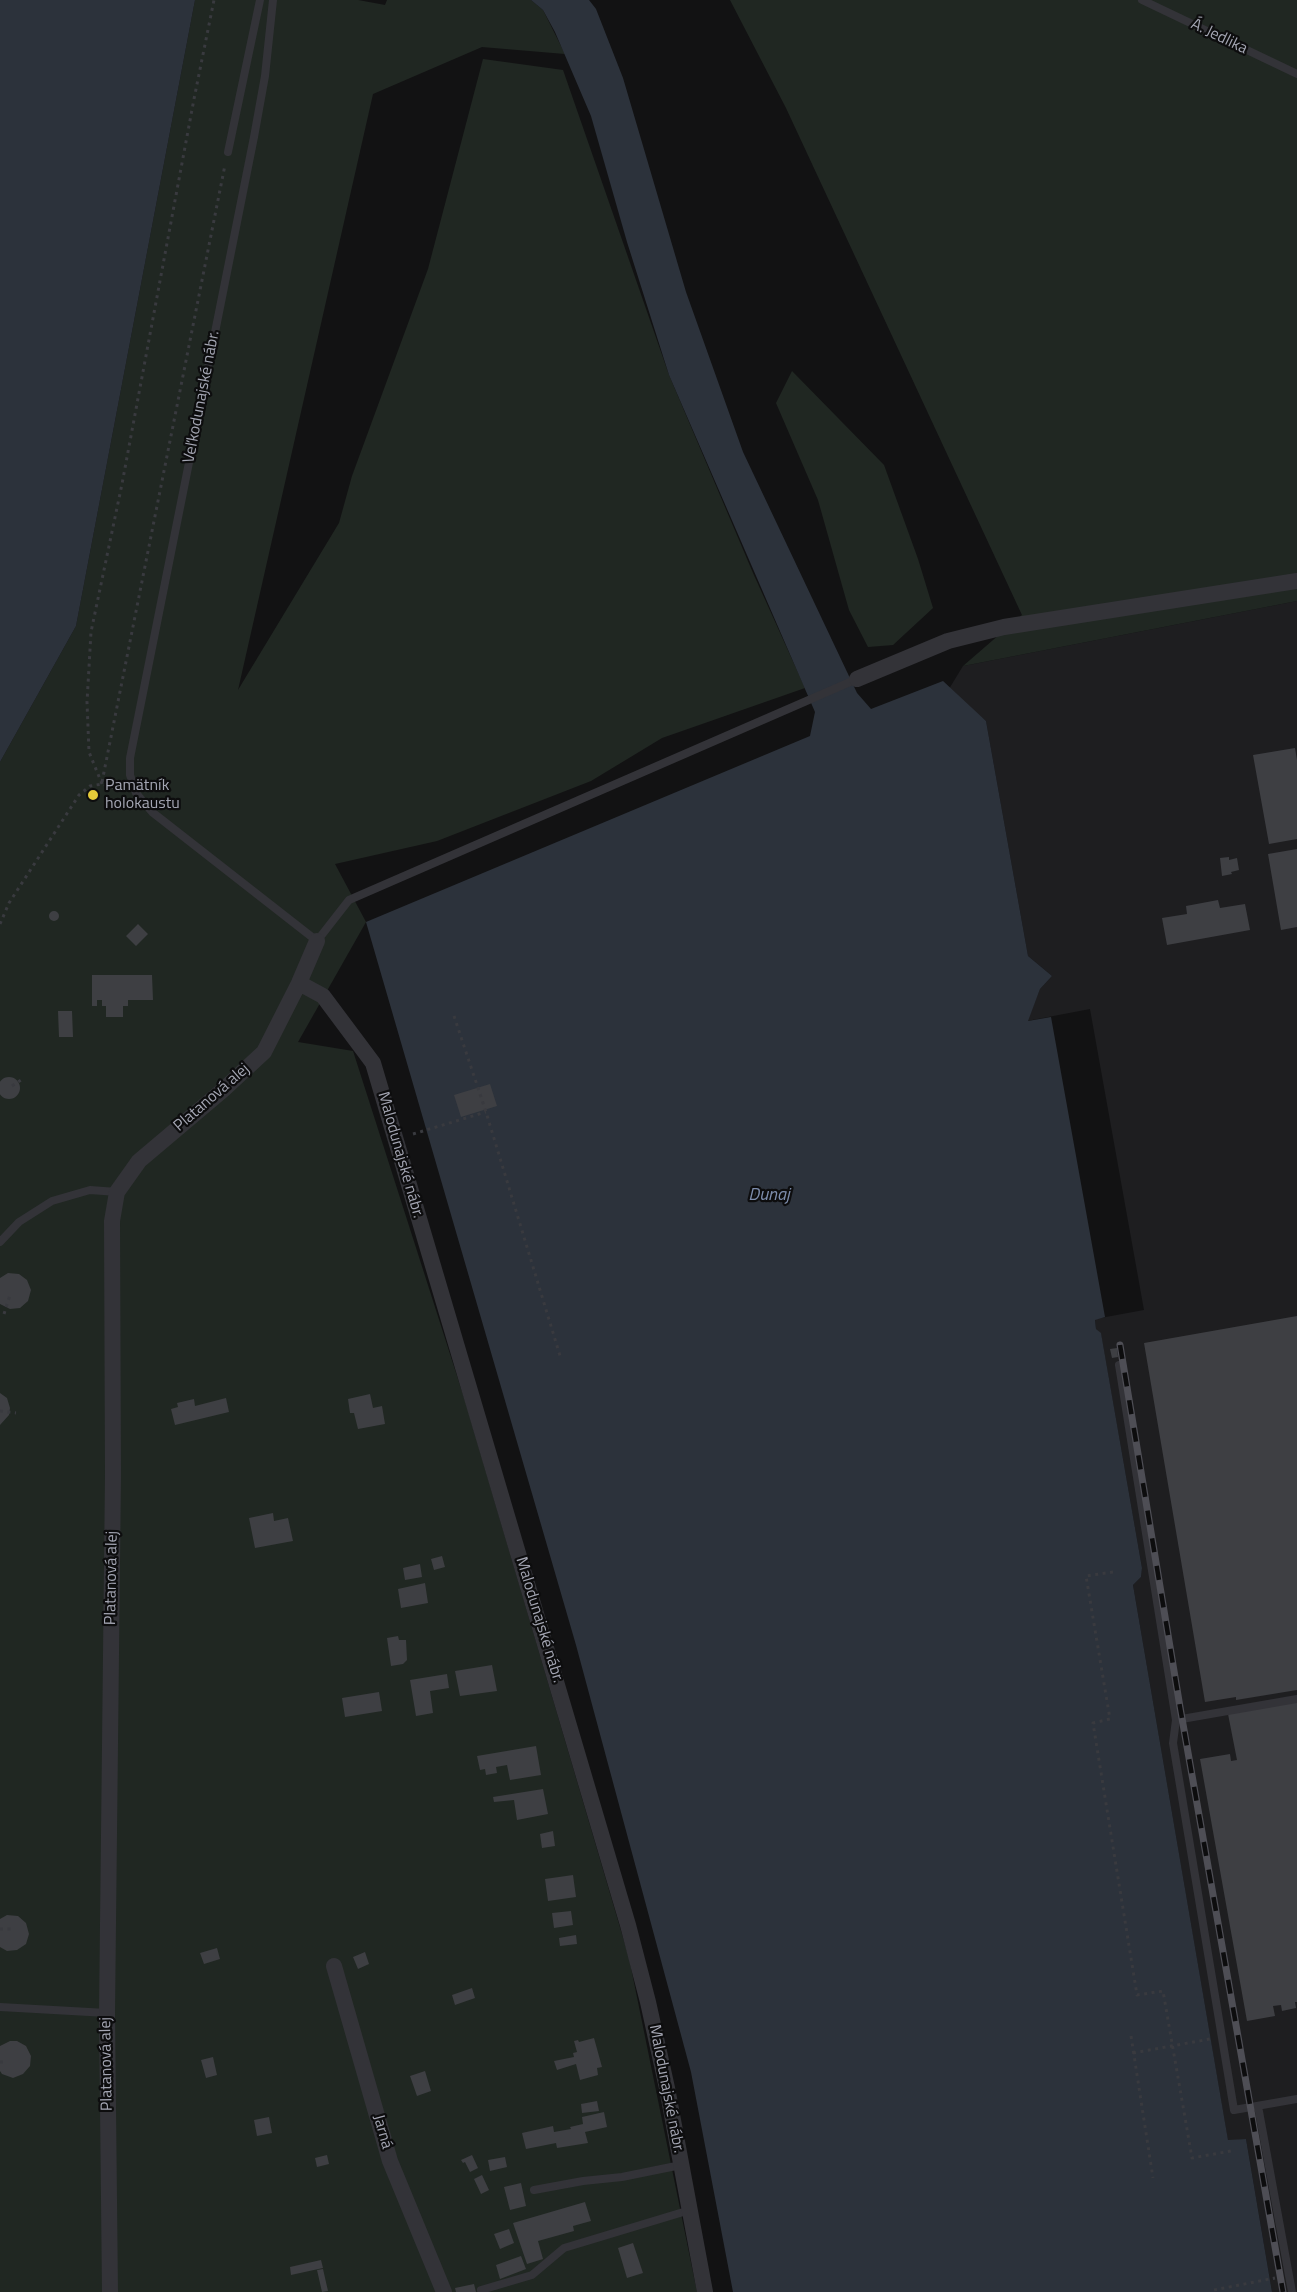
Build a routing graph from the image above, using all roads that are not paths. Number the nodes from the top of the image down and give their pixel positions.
1 (260, 0) edge
2 (273, 0) edge
3 (1142, 0) edge
4 (1297, 74) edge
5 (228, 152) road end
6 (1297, 581) edge
7 (857, 679) joint
8 (317, 941) junction
9 (299, 983) junction
10 (117, 1192) junction
11 (0, 1242) edge
12 (1119, 1365) dead end
13 (1297, 1699) edge
14 (1176, 1720) junction
15 (334, 1966) dead end
16 (0, 2007) edge
17 (107, 2013) junction
18 (1297, 2099) edge
19 (1258, 2106) junction
20 (681, 2165) junction
21 (534, 2190) dead end
22 (690, 2210) junction
23 (481, 2290) dead end
24 (110, 2292) edge
25 (444, 2292) edge
26 (705, 2292) edge
27 (1292, 2292) edge

1 - 5 lane
2 - 8 lane, Veľkodunajské nábr.
3 - 4 lane, Á. Jedlika
6 - 7 street
7 - 8 lane
8 - 9 street, Platanová alej
9 - 10 street, Platanová alej
9 - 20 street, Malodunajské nábr.
10 - 11 lane
10 - 17 street, Platanová alej
12 - 14 lane
13 - 14 lane
14 - 19 lane
15 - 25 street, Jarná
16 - 17 lane
17 - 24 street, Platanová alej
18 - 19 lane
19 - 27 lane
20 - 21 lane
20 - 22 street, Malodunajské nábr.
22 - 23 lane
22 - 26 street, Malodunajské nábr.

